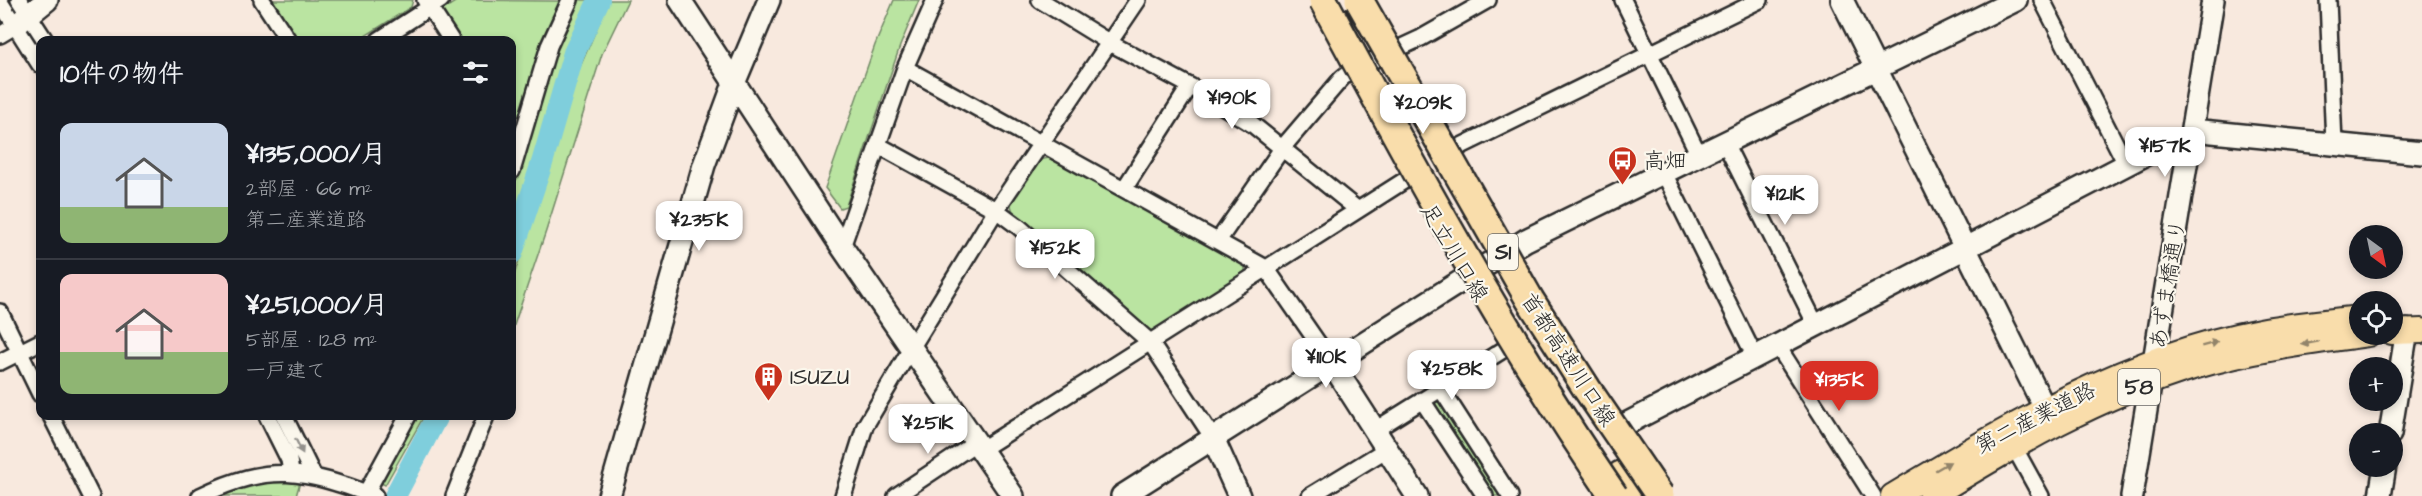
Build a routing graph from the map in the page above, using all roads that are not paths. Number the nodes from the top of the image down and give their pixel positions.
1 (47, 0) edge
2 (262, 0) edge
3 (570, 0) edge
4 (680, 0) edge
5 (769, 0) edge
6 (934, 0) edge
7 (1040, 0) edge
8 (1138, 0) edge
9 (1315, 0) edge
10 (1323, 0) edge
11 (1336, 0) edge
12 (1353, 0) edge
13 (1359, 0) edge
14 (1370, 0) edge
15 (1488, 0) edge
16 (1623, 0) edge
17 (1760, 0) edge
18 (1842, 0) edge
19 (2016, 0) edge
20 (2042, 0) edge
21 (2213, 0) edge
22 (2328, 0) edge
23 (0, 2) edge
24 (432, 2) edge
25 (16, 19) edge
26 (39, 36) edge
27 (285, 36) edge
28 (385, 36) edge
29 (449, 36) edge
30 (1110, 43) junction
31 (1397, 49) junction
32 (1649, 55) junction
33 (36, 57) edge
34 (905, 68) junction
35 (1876, 69) junction
36 (1352, 70) junction
37 (735, 81) junction
38 (1190, 86) junction
39 (2192, 135) junction
40 (516, 138) edge
41 (1725, 143) junction
42 (1043, 144) junction
43 (2334, 144) junction
44 (878, 145) junction
45 (1283, 147) junction
46 (1453, 150) junction
47 (2422, 153) edge
48 (1699, 155) junction
49 (2126, 164) junction
50 (1664, 172) junction
51 (1410, 177) junction
52 (1124, 189) junction
53 (996, 210) junction
54 (1358, 210) junction
55 (1218, 241) junction
56 (842, 247) junction
57 (1964, 247) junction
58 (1510, 250) junction
59 (1266, 268) junction
60 (1468, 275) junction
61 (0, 312) edge
62 (2349, 319) edge
63 (1816, 325) junction
64 (2407, 325) edge
65 (2349, 337) edge
66 (1150, 342) junction
67 (36, 344) edge
68 (1511, 345) junction
69 (1777, 345) junction
70 (912, 347) junction
71 (20, 352) junction
72 (1755, 357) junction
73 (0, 362) edge
74 (1331, 362) junction
75 (2153, 371) junction
76 (36, 386) edge
77 (1441, 388) junction
78 (1422, 400) junction
79 (2044, 410) junction
80 (53, 420) edge
81 (269, 420) edge
82 (286, 420) edge
83 (406, 420) edge
84 (484, 420) edge
85 (2392, 423) edge
86 (1622, 426) junction
87 (1375, 430) junction
88 (1213, 438) junction
89 (980, 446) junction
90 (2014, 447) junction
91 (1387, 449) junction
92 (291, 472) junction
93 (314, 477) junction
94 (2383, 477) edge
95 (1621, 487) edge
96 (370, 494) edge
97 (1412, 494) edge
98 (91, 496) edge
99 (200, 496) edge
100 (454, 496) edge
101 (609, 496) edge
102 (843, 496) edge
103 (896, 496) edge
104 (1013, 496) edge
105 (1122, 496) edge
106 (1239, 496) edge
107 (1310, 496) edge
108 (1485, 496) edge
109 (1510, 496) edge
110 (1646, 496) edge
111 (1660, 496) edge
112 (1669, 496) edge
113 (1873, 496) edge
114 (1893, 496) edge
115 (1931, 496) edge
116 (2041, 496) edge
117 (2132, 496) edge
118 (2380, 496) edge

1 - 25 street
2 - 27 street
3 - 40 street
4 - 37 street
5 - 37 street
6 - 34 street
7 - 30 street
8 - 30 street
9 - 36 street, 足立川口線
10 - 95 highway, 首都高速川口線 / S1, bridge
11 - 95 highway
12 - 95 highway
13 - 111 highway, 首都高速川口線 / S1, bridge
14 - 31 street
15 - 31 street
16 - 32 street
17 - 32 street
18 - 35 street
19 - 35 street
20 - 49 street
21 - 39 street, あずま橋通り
22 - 43 street
23 - 25 street
24 - 28 street
24 - 29 street
25 - 26 street
25 - 33 street
30 - 38 street
30 - 42 street
31 - 36 street
31 - 46 street
32 - 46 street
32 - 48 street
34 - 42 street
34 - 44 street
35 - 41 street
35 - 57 street
36 - 45 street
36 - 51 street, 足立川口線
37 - 56 street
37 - 101 street
38 - 45 street
38 - 52 street
39 - 43 street
39 - 49 street
39 - 75 street, あずま橋通り
41 - 48 street
41 - 63 street
42 - 52 street
42 - 53 street
43 - 47 street
44 - 53 street
44 - 56 street
45 - 54 street
45 - 55 street
46 - 58 street
48 - 50 street
49 - 57 street
50 - 58 street
50 - 72 street
51 - 54 street
51 - 60 street, 足立川口線
52 - 55 street
53 - 66 street
53 - 70 street
54 - 59 street
55 - 59 street
56 - 70 street
57 - 63 street
57 - 79 street
58 - 60 street
58 - 86 street
59 - 66 street
59 - 74 street
60 - 68 street, 足立川口線
60 - 74 street
61 - 71 street
75 -> 62 main road, 第二産業道路 / 58
63 - 69 street
64 - 85 street
65 -> 75 main road, 第二産業道路 / 58
66 - 88 street
66 - 89 street
67 - 71 street
68 - 77 street
68 - 95 street, 足立川口線
69 - 72 street
69 - 113 street
70 - 89 street
70 - 102 street
71 - 73 street
71 - 76 street
72 - 86 street
74 - 87 street
74 - 88 street
75 - 79 main road, 第二産業道路 / 58
75 - 90 main road, 第二産業道路 / 58
75 - 117 street, あずま橋通り
77 - 78 street
77 - 109 street
78 - 87 street
78 - 108 street
114 -> 79 main road, 第二産業道路 / 58
80 - 98 street
81 - 92 street
82 -> 93 street
83 - 96 street
84 - 100 street
86 - 112 street
87 - 91 street
88 - 105 street
88 - 106 street
89 - 103 street
89 - 104 street
90 - 115 main road, 第二産業道路 / 58
90 - 116 street
91 - 97 street
91 - 107 street
92 - 93 street
92 - 99 street
93 - 96 street
94 - 118 street
95 - 110 highway

